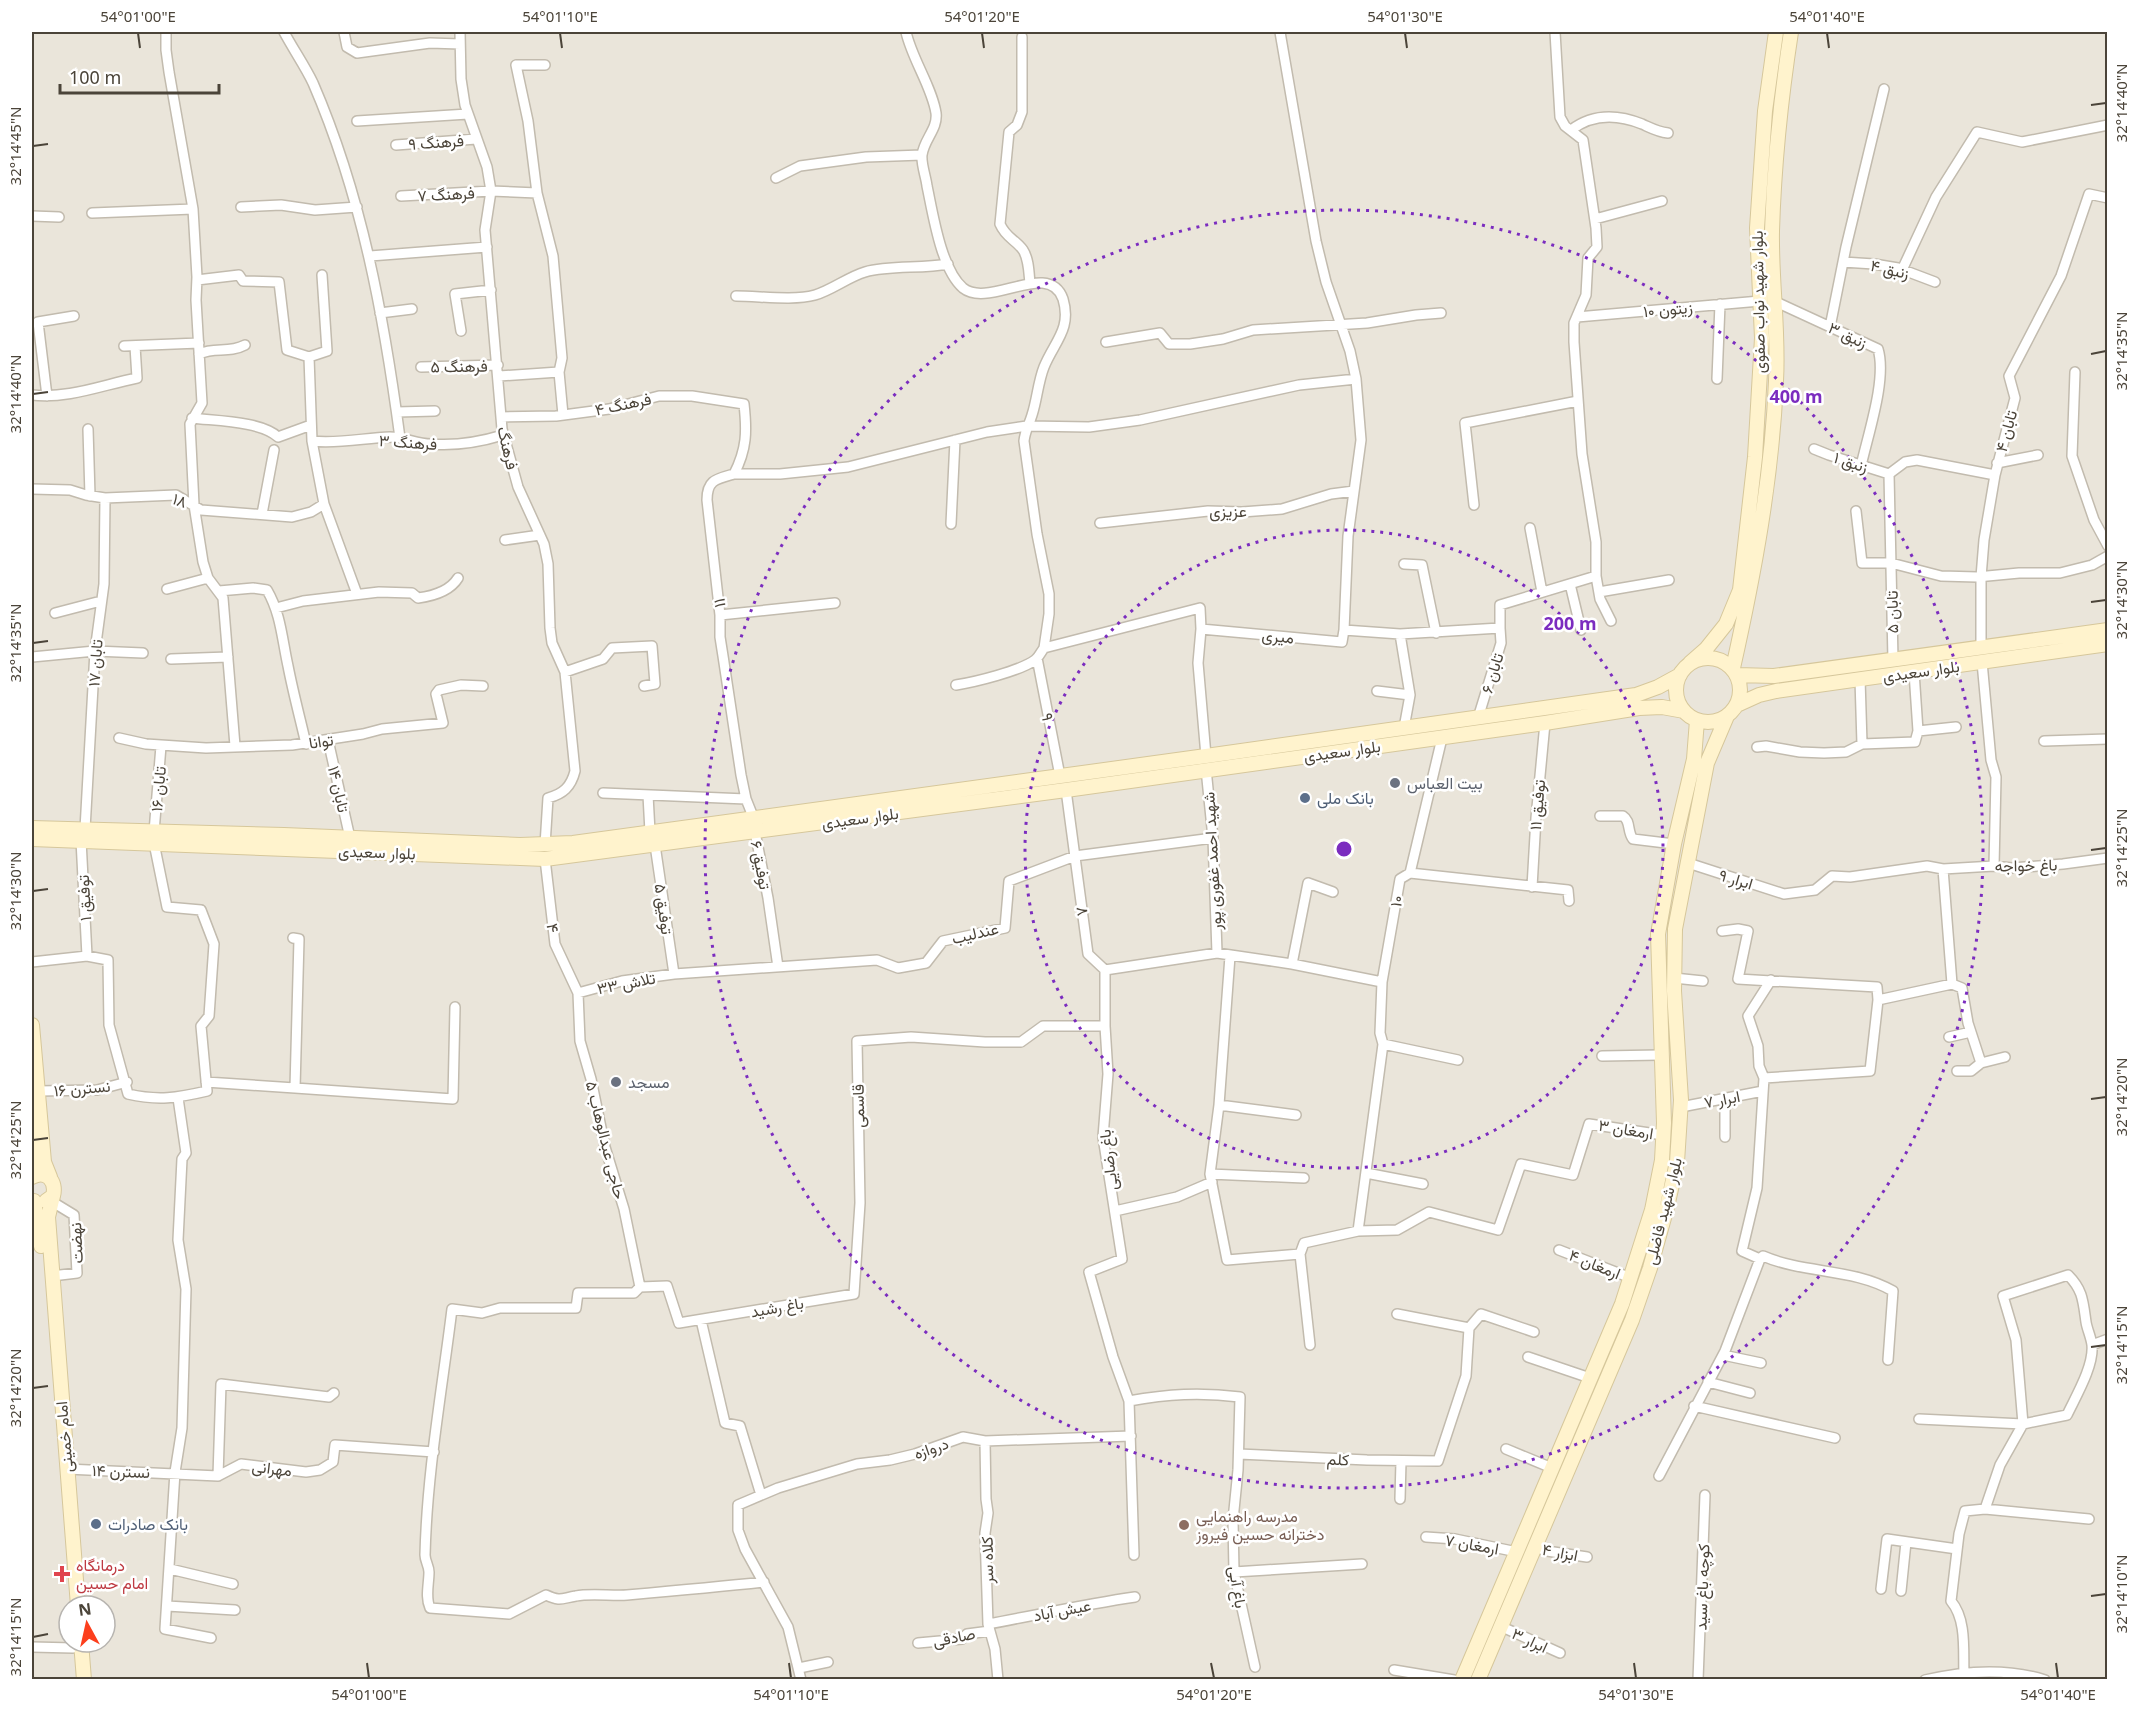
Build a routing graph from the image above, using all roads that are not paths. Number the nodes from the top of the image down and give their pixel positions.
1 (166, 32) edge
2 (284, 32) edge
3 (344, 32) edge
4 (460, 32) edge
5 (906, 32) edge
6 (1280, 32) edge
7 (1555, 32) edge
8 (1776, 32) edge
9 (1791, 32) edge
10 (1022, 37) dead end
11 (460, 44) junction
12 (545, 65) dead end
13 (1884, 89) dead end
14 (468, 114) junction
15 (357, 121) dead end
16 (2108, 124) edge
17 (1570, 130) junction
18 (1668, 133) dead end
19 (476, 139) junction
20 (396, 145) dead end
21 (922, 155) junction
22 (776, 178) dead end
23 (491, 191) junction
24 (537, 193) junction
25 (401, 196) dead end
26 (2108, 198) edge
27 (1662, 201) dead end
28 (241, 207) dead end
29 (357, 207) junction
30 (193, 209) junction
31 (92, 213) dead end
32 (32, 216) edge
33 (59, 217) dead end
34 (1595, 219) junction
35 (487, 247) junction
36 (370, 256) junction
37 (1843, 262) junction
38 (948, 264) junction
39 (1902, 270) junction
40 (322, 275) dead end
41 (197, 280) junction
42 (1935, 282) dead end
43 (1030, 284) junction
44 (490, 290) junction
45 (736, 296) dead end
46 (1760, 301) junction
47 (1774, 301) junction
48 (1720, 304) junction
49 (412, 309) dead end
50 (380, 313) junction
51 (1441, 313) dead end
52 (74, 316) dead end
53 (1577, 317) junction
54 (1341, 324) junction
55 (1830, 327) junction
56 (461, 331) dead end
57 (1769, 338) junction
58 (1106, 342) dead end
59 (199, 343) junction
60 (245, 345) dead end
61 (124, 346) dead end
62 (135, 346) junction
63 (199, 354) junction
64 (309, 357) junction
65 (498, 365) junction
66 (421, 367) dead end
67 (558, 372) junction
68 (2075, 372) dead end
69 (499, 376) junction
70 (1356, 379) junction
71 (1717, 379) dead end
72 (32, 395) edge
73 (47, 396) junction
74 (1578, 401) junction
75 (435, 411) dead end
76 (397, 412) junction
77 (563, 415) junction
78 (501, 417) junction
79 (192, 418) junction
80 (311, 424) junction
81 (1027, 426) junction
82 (88, 429) dead end
83 (503, 435) junction
84 (400, 438) junction
85 (955, 440) junction
86 (312, 441) junction
87 (1814, 449) dead end
88 (274, 450) dead end
89 (2038, 455) dead end
90 (1997, 463) junction
91 (1861, 466) junction
92 (734, 474) junction
93 (1889, 474) junction
94 (1995, 475) junction
95 (32, 489) edge
96 (1354, 491) junction
97 (90, 496) junction
98 (105, 498) junction
99 (324, 504) junction
100 (194, 505) junction
101 (1474, 505) dead end
102 (1856, 511) dead end
103 (262, 514) junction
104 (1100, 523) dead end
105 (951, 524) dead end
106 (1530, 528) dead end
107 (540, 536) junction
108 (505, 540) dead end
109 (2108, 546) edge
110 (2108, 556) edge
111 (1891, 563) junction
112 (1404, 564) dead end
113 (1596, 576) junction
114 (1981, 577) junction
115 (208, 578) junction
116 (458, 578) dead end
117 (1669, 580) dead end
118 (1570, 584) junction
119 (167, 589) dead end
120 (219, 591) junction
121 (1542, 592) junction
122 (1599, 592) junction
123 (357, 594) junction
124 (101, 601) junction
125 (835, 603) dead end
126 (276, 608) junction
127 (55, 613) dead end
128 (720, 615) junction
129 (1611, 621) dead end
130 (1500, 627) junction
131 (1201, 629) junction
132 (1344, 630) junction
133 (1581, 630) dead end
134 (2108, 630) edge
135 (1436, 633) junction
136 (1400, 634) junction
137 (2108, 644) edge
138 (1044, 648) junction
139 (95, 651) junction
140 (143, 653) dead end
141 (1982, 655) junction
142 (32, 657) edge
143 (228, 657) junction
144 (1037, 658) junction
145 (171, 659) dead end
146 (1893, 660) junction
147 (1690, 663) junction
148 (565, 672) junction
149 (1735, 672) junction
150 (1914, 672) junction
151 (1680, 675) junction
152 (1860, 679) junction
153 (956, 685) dead end
154 (483, 686) dead end
155 (644, 686) dead end
156 (1377, 691) dead end
157 (1410, 695) junction
158 (1737, 705) junction
159 (1684, 711) junction
160 (1727, 716) junction
161 (1478, 718) junction
162 (1697, 720) junction
163 (1545, 723) junction
164 (1956, 727) dead end
165 (1404, 728) junction
166 (1918, 731) junction
167 (119, 738) dead end
168 (1442, 738) junction
169 (2108, 739) edge
170 (328, 740) junction
171 (2044, 741) dead end
172 (306, 744) junction
173 (1862, 744) junction
174 (161, 746) junction
175 (235, 746) junction
176 (1757, 747) dead end
177 (1206, 763) junction
178 (1154, 770) junction
179 (1060, 776) junction
180 (1066, 790) junction
181 (603, 793) dead end
182 (648, 795) junction
183 (746, 799) junction
184 (1600, 816) dead end
185 (754, 825) junction
186 (35, 833) edge
187 (83, 834) junction
188 (154, 837) junction
189 (350, 838) junction
190 (1213, 838) junction
191 (653, 839) junction
192 (316, 843) junction
193 (1674, 844) junction
194 (545, 852) junction
195 (1075, 856) junction
196 (2108, 858) edge
197 (1688, 863) junction
198 (1994, 866) junction
199 (1943, 869) junction
200 (1410, 873) junction
201 (1532, 887) junction
202 (1334, 892) dead end
203 (1784, 894) joint
204 (1569, 901) dead end
205 (1722, 932) dead end
206 (293, 938) dead end
207 (1217, 953) junction
208 (87, 956) junction
209 (1230, 956) junction
210 (877, 960) joint
211 (32, 963) edge
212 (1292, 964) junction
213 (778, 967) junction
214 (1105, 970) junction
215 (674, 974) junction
216 (1674, 978) junction
217 (1771, 980) junction
218 (1703, 981) dead end
219 (1382, 982) junction
220 (1952, 984) junction
221 (578, 993) junction
222 (1878, 1000) junction
223 (455, 1007) dead end
224 (32, 1025) edge
225 (1105, 1026) junction
226 (1971, 1032) junction
227 (1949, 1036) dead end
228 (1383, 1044) junction
229 (1660, 1055) junction
230 (1602, 1056) dead end
231 (2005, 1057) dead end
232 (1458, 1060) dead end
233 (1981, 1063) junction
234 (1957, 1071) dead end
235 (1764, 1077) junction
236 (206, 1082) junction
237 (127, 1083) junction
238 (295, 1088) junction
239 (38, 1091) junction
240 (1762, 1091) junction
241 (178, 1098) junction
242 (1725, 1099) junction
243 (1219, 1105) junction
244 (1681, 1107) junction
245 (1296, 1114) dead end
246 (32, 1126) edge
247 (1663, 1135) junction
248 (1725, 1137) dead end
249 (1662, 1160) junction
250 (1677, 1162) junction
251 (1366, 1173) junction
252 (32, 1176) edge
253 (50, 1177) junction
254 (1211, 1178) junction
255 (1304, 1178) dead end
256 (1423, 1184) dead end
257 (52, 1199) junction
258 (33, 1200) edge
259 (1115, 1211) junction
260 (1358, 1231) junction
261 (1559, 1250) dead end
262 (1300, 1254) junction
263 (1760, 1259) junction
264 (52, 1276) junction
265 (1630, 1278) junction
266 (640, 1287) junction
267 (854, 1294) joint
268 (1397, 1314) dead end
269 (701, 1320) junction
270 (1469, 1328) junction
271 (1534, 1332) dead end
272 (2108, 1339) edge
273 (1310, 1345) dead end
274 (2092, 1345) junction
275 (1723, 1354) junction
276 (1528, 1357) dead end
277 (1888, 1360) dead end
278 (1761, 1363) dead end
279 (1590, 1378) junction
280 (1707, 1382) junction
281 (333, 1393) dead end
282 (1750, 1393) dead end
283 (1129, 1401) junction
284 (1694, 1406) junction
285 (1919, 1419) dead end
286 (2023, 1424) junction
287 (1131, 1436) junction
288 (1836, 1438) dead end
289 (985, 1441) junction
290 (1506, 1449) dead end
291 (434, 1452) junction
292 (1239, 1454) junction
293 (1401, 1461) junction
294 (1552, 1468) junction
295 (67, 1469) junction
296 (175, 1472) junction
297 (218, 1476) junction
298 (1659, 1476) dead end
299 (761, 1495) junction
300 (1705, 1495) dead end
301 (1400, 1499) dead end
302 (1985, 1509) junction
303 (2089, 1519) dead end
304 (1426, 1537) dead end
305 (1906, 1542) junction
306 (1534, 1547) junction
307 (1957, 1549) junction
308 (1517, 1552) junction
309 (1134, 1555) dead end
310 (1587, 1557) dead end
311 (1362, 1564) dead end
312 (170, 1569) junction
313 (1234, 1572) junction
314 (764, 1582) junction
315 (233, 1584) dead end
316 (1881, 1589) dead end
317 (1900, 1591) dead end
318 (69, 1594) edge
319 (77, 1594) edge
320 (1135, 1597) dead end
321 (167, 1606) junction
322 (235, 1610) dead end
323 (1500, 1626) junction
324 (989, 1627) junction
325 (211, 1638) dead end
326 (918, 1643) dead end
327 (57, 1645) edge
328 (32, 1647) edge
329 (1560, 1653) dead end
330 (76, 1654) edge
331 (78, 1654) edge
332 (828, 1662) dead end
333 (1255, 1667) dead end
334 (799, 1668) junction
335 (1394, 1670) dead end
336 (1964, 1674) junction
337 (1923, 1679) edge
338 (76, 1680) edge
339 (84, 1680) edge
340 (801, 1680) edge
341 (998, 1680) edge
342 (1454, 1680) edge
343 (1462, 1680) edge
344 (1478, 1680) edge
345 (1698, 1680) edge
346 (2045, 1680) edge

1 - 30 street
2 - 29 street
3 - 11 street
4 - 11 street, فرهنگ
5 - 21 street
6 - 54 street
7 - 17 street
8 - 46 main road, بلوار شهید نواب صفوی
9 - 47 main road, بلوار شهید نواب صفوی
10 - 43 street
11 - 14 street, فرهنگ
12 - 24 street
13 - 37 street
14 - 15 street
14 - 19 street, فرهنگ
16 - 39 street
17 - 18 street
17 - 34 street
19 - 20 street, فرهنگ ۹
19 - 23 street, فرهنگ
21 - 22 street
21 - 38 street
23 - 24 street, فرهنگ ۷
23 - 25 street, فرهنگ ۷
23 - 35 street, فرهنگ
24 - 67 street
26 - 90 street, تابان ۴
27 - 34 street
28 - 29 street
29 - 36 street
30 - 31 street
30 - 41 street
32 - 33 street
34 - 53 street
35 - 36 street
35 - 44 street, فرهنگ
36 - 50 street
37 - 39 street, زنبق ۴
37 - 55 street
38 - 43 street
38 - 45 street
39 - 42 street, زنبق ۴
40 - 64 street
41 - 59 street
41 - 64 street
43 - 81 street
44 - 56 street
44 - 65 street, فرهنگ
46 - 48 street, زیتون ۱۰
46 - 57 main road, بلوار شهید نواب صفوی
47 - 55 street, زنبق ۳
47 - 57 main road, بلوار شهید نواب صفوی
48 - 53 street, زیتون ۱۰
48 - 71 street
49 - 50 street
50 - 76 street
51 - 54 street
52 - 73 street
53 - 74 street
54 - 58 street
54 - 70 street
55 - 91 street, زنبق ۳
57 - 147 main road, بلوار شهید نواب صفوی
57 - 149 main road, بلوار شهید نواب صفوی
59 - 62 street
59 - 63 street
60 - 63 street
61 - 62 street
62 - 73 street
63 - 79 street
64 - 80 street
65 - 66 street, فرهنگ ۵
65 - 69 street, فرهنگ
67 - 69 street
67 - 77 street
68 - 109 street
69 - 78 street, فرهنگ
70 - 81 street
70 - 96 street
72 - 73 street
74 - 101 street
74 - 113 street
75 - 76 street
76 - 84 street
77 - 78 street, فرهنگ ۴
77 - 92 street, فرهنگ ۴
78 - 83 street, فرهنگ
79 - 80 street
79 - 100 street
80 - 86 street
81 - 85 street
81 - 138 street
82 - 97 street
83 - 84 street, فرهنگ ۳
83 - 107 street, فرهنگ
84 - 86 street, فرهنگ ۳
85 - 92 street
85 - 105 street
86 - 99 street
87 - 91 street, زنبق ۱
88 - 103 street
89 - 90 street
90 - 94 street, تابان ۴
91 - 93 street, زنبق ۱
92 - 128 street, ۱۱
93 - 94 street
93 - 111 street, تابان ۵
94 - 114 street, تابان ۴
95 - 97 street, ۱۸
96 - 104 street, عزیزی
96 - 132 street
97 - 98 street, ۱۸
98 - 100 street, ۱۸
98 - 124 street, تابان ۱۷
99 - 103 street, ۱۸
99 - 123 street
100 - 103 street, ۱۸
100 - 115 street
102 - 111 street
106 - 121 street
107 - 108 street
107 - 148 street, فرهنگ
110 - 114 street
111 - 114 street
111 - 146 street, تابان ۵
112 - 135 street
113 - 118 street
113 - 122 street
114 - 141 street, تابان ۴
115 - 119 street
115 - 120 street
116 - 123 street
117 - 122 street
118 - 121 street
118 - 133 street
120 - 126 street
120 - 143 street
121 - 130 street
122 - 129 street
123 - 126 street
124 - 127 street
124 - 139 street, تابان ۱۷
125 - 128 street
126 - 172 street
128 - 183 street, ۱۱
130 - 135 street
130 - 161 street, تابان ۶
131 - 132 street, میری
131 - 138 street
131 - 177 street, شهید احمد غفوری پور
132 - 136 street
134 - 141 main road, بلوار سعیدی
135 - 136 street
136 - 157 street
137 - 141 main road, بلوار سعیدی
138 - 144 street
139 - 140 street
139 - 142 street
139 - 187 street, تابان ۱۷
141 - 146 main road, بلوار سعیدی
141 - 150 main road, بلوار سعیدی
141 - 198 street, تابان ۴
143 - 145 street
143 - 175 street
144 - 153 street
144 - 179 street, ۹
146 - 149 main road, بلوار سعیدی
147 - 149 main road
147 - 151 main road
148 - 155 street
148 - 194 street, فرهنگ
149 - 158 main road
150 - 152 main road, بلوار سعیدی
150 - 166 street
151 - 159 main road
151 - 161 main road, بلوار سعیدی
152 - 158 main road, بلوار سعیدی
152 - 173 street
154 - 170 street, توانا
156 - 157 street
157 - 165 street
158 - 160 main road
159 - 162 main road
159 - 163 main road, بلوار سعیدی
160 - 162 main road
160 - 197 main road, بلوار شهید فاضلی
161 - 165 main road, بلوار سعیدی
162 - 193 main road, بلوار شهید فاضلی
163 - 168 main road, بلوار سعیدی
163 - 201 street, توفیق ۱۱
164 - 166 street
165 - 177 main road, بلوار سعیدی
166 - 173 street
167 - 174 street, توانا
168 - 177 main road, بلوار سعیدی
168 - 200 street, ۱۰
169 - 171 street
170 - 172 street, توانا
170 - 189 street, تابان ۱۴
172 - 175 street, توانا
173 - 176 street
174 - 175 street, توانا
174 - 188 street, تابان ۱۶
177 - 178 main road, بلوار سعیدی
177 - 190 street, شهید احمد غفوری پور
178 - 179 main road, بلوار سعیدی
178 - 180 main road, بلوار سعیدی
179 - 185 main road, بلوار سعیدی
180 - 185 main road, بلوار سعیدی
180 - 195 street, ۸
181 - 182 street
182 - 183 street
182 - 191 street, توفیق ۵
183 - 185 street, ۱۱
184 - 193 street
185 - 191 main road, بلوار سعیدی
185 - 213 street, توفیق ۶
186 - 187 main road, بلوار سعیدی
187 - 188 main road, بلوار سعیدی
187 - 208 street, توفیق ۱
188 - 192 main road, بلوار سعیدی
188 - 236 street, تابان ۱۶
189 - 192 main road, بلوار سعیدی
189 - 194 main road, بلوار سعیدی
190 - 195 street
190 - 207 street, شهید احمد غفوری پور
191 - 194 main road, بلوار سعیدی
191 - 215 street, توفیق ۵
192 - 194 main road, بلوار سعیدی
193 - 229 main road, بلوار شهید فاضلی
194 - 221 street, ۴
195 - 210 street, عندلیب
195 - 214 street, ۸
196 - 198 street, باغ خواجه
197 - 203 street, ابرار ۹
197 - 216 main road, بلوار شهید فاضلی
198 - 199 street, باغ خواجه
199 - 203 street, باغ خواجه
199 - 220 street
200 - 201 street
200 - 219 street, ۱۰
201 - 204 street
202 - 212 street
205 - 217 street
206 - 238 street
207 - 209 street
207 - 214 street
208 - 211 street
208 - 237 street
209 - 212 street
209 - 243 street
210 - 213 street, تلاش ۳۳
212 - 219 street
213 - 215 street, تلاش ۳۳
214 - 225 street
215 - 221 street, تلاش ۳۳
216 - 218 street
216 - 244 main road, بلوار شهید فاضلی
217 - 222 street
217 - 235 street
219 - 228 street, ۱۰
220 - 222 street
220 - 226 street
221 - 266 street, حاجی عبدالوهاب ۵
222 - 235 street
223 - 238 street
224 - 239 main road, امام خمینی
225 - 259 street, باغ رضایی
225 - 267 street, قاسمی
226 - 227 street
226 - 233 street
228 - 232 street
228 - 251 street, ۱۰
229 - 230 street
229 - 247 main road, بلوار شهید فاضلی
231 - 233 street
233 - 234 street
235 - 240 street
236 - 238 street
236 - 241 street
237 - 239 street, نسترن ۱۶
237 - 241 street
239 - 253 main road, امام خمینی
240 - 242 street, ابرار ۷
240 - 263 street
241 - 296 street
242 - 244 street, ابرار ۷
242 - 248 street
243 - 245 street
243 - 254 street
244 - 250 main road, بلوار شهید فاضلی
246 - 252 main road
247 - 249 main road, بلوار شهید فاضلی
247 - 260 street, ارمغان ۳
249 - 250 main road
249 - 265 main road, بلوار شهید فاضلی
250 - 306 main road, بلوار شهید فاضلی
251 - 256 street
251 - 260 street, ۱۰
252 - 253 main road
253 - 257 main road, امام خمینی
254 - 255 street
254 - 259 street
254 - 262 street
257 - 258 main road
257 - 264 main road, امام خمینی
257 - 264 street, نهضت
258 - 318 main road, امام خمینی
259 - 283 street, باغ رضایی
260 - 262 street
261 - 265 street, ارمغان ۴
262 - 273 street
263 - 275 street
263 - 277 street
264 - 295 main road, امام خمینی
265 - 279 main road, بلوار شهید فاضلی
266 - 269 street, باغ رشید
266 - 291 street
267 - 269 street, باغ رشید
268 - 270 street
269 - 299 street
270 - 271 street
270 - 293 street, کلم
272 - 274 street
274 - 286 street
274 - 286 street
275 - 278 street
275 - 280 street
276 - 279 street
279 - 294 main road, بلوار شهید فاضلی
280 - 282 street
280 - 284 street
281 - 297 street
283 - 287 street
283 - 292 street, باغ آبی
284 - 288 street
284 - 298 street
285 - 286 street
286 - 302 street
287 - 289 street, دروازه
287 - 309 street
289 - 299 street, دروازه
289 - 324 street, کلاه سر
290 - 294 street
291 - 297 street, مهرانی
291 - 314 street
292 - 293 street, کلم
292 - 313 street, باغ آبی
293 - 301 street
294 - 308 main road, بلوار شهید فاضلی
295 - 296 street, نسترن ۱۴
295 - 319 main road, امام خمینی
296 - 297 street, مهرانی
296 - 312 street
299 - 314 street, دروازه
300 - 345 street, کوچه باغ سید
302 - 303 street
302 - 307 street
304 - 308 street, ارمغان ۷
305 - 307 street
305 - 316 street
305 - 317 street
306 - 310 street, ابزار ۴
306 - 323 main road, بلوار شهید فاضلی
307 - 336 street
308 - 343 main road, بلوار شهید فاضلی
311 - 313 street
312 - 315 street
312 - 321 street
313 - 333 street, باغ آبی
314 - 334 street
320 - 324 street, عیش آباد
321 - 322 street
321 - 325 street
323 - 329 street, ابرار ۳
323 - 344 main road, بلوار شهید فاضلی
324 - 326 street, صادقی
324 - 341 street, کلاه سر
327 - 328 street
330 - 338 main road
331 - 339 main road
332 - 334 street
334 - 340 street
335 - 342 street
336 - 337 street
336 - 346 street

